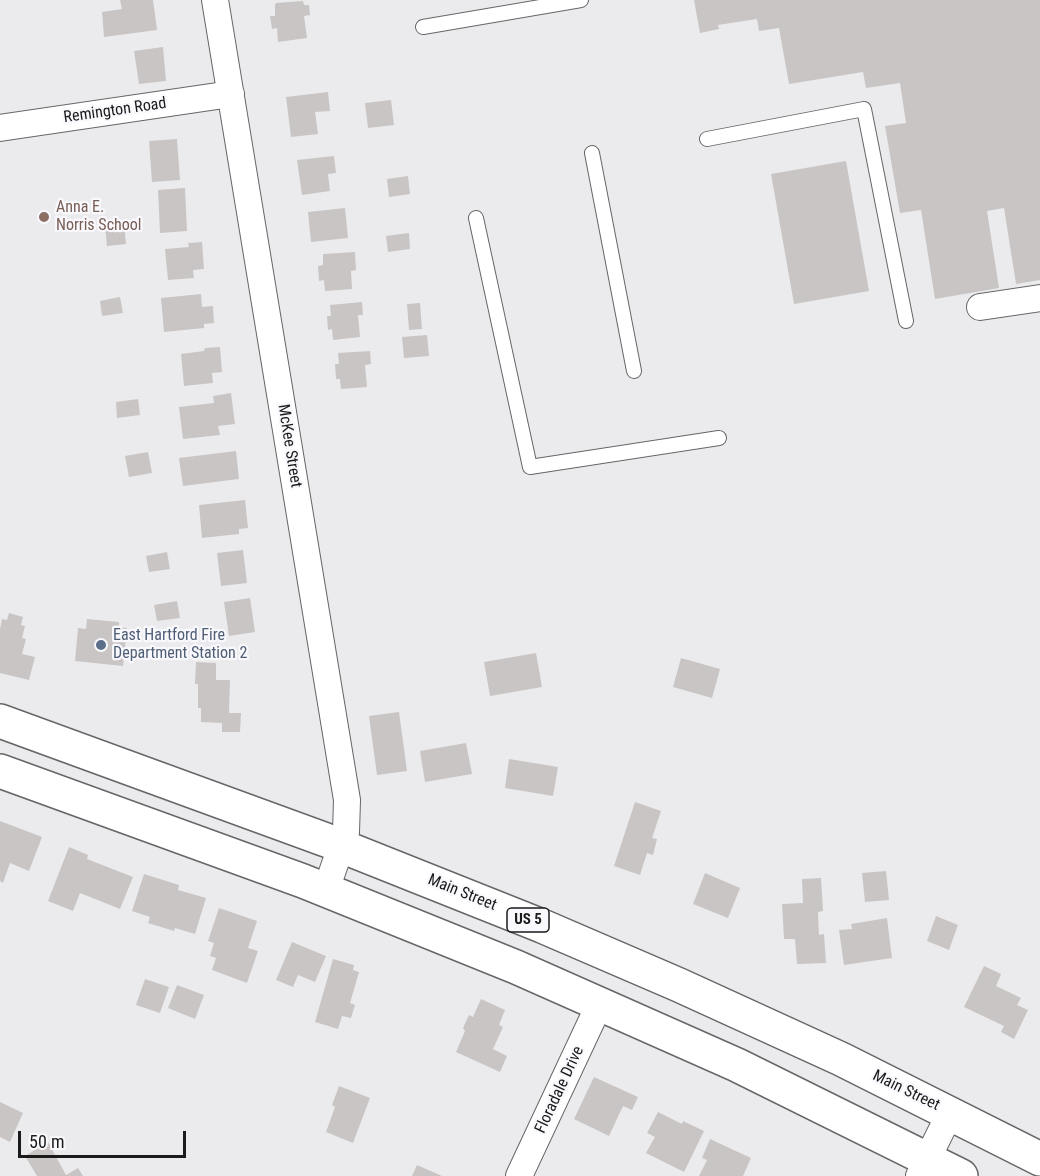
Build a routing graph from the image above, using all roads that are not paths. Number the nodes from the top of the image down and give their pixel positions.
1 (215, 0) edge
2 (581, 0) edge
3 (423, 27) dead end
4 (231, 94) junction
5 (0, 128) edge
6 (706, 139) dead end
7 (592, 153) dead end
8 (476, 218) dead end
9 (1040, 298) edge
10 (980, 307) dead end
11 (906, 321) dead end
12 (634, 371) dead end
13 (719, 438) dead end
14 (0, 721) edge
15 (92, 755) junction
16 (0, 771) edge
17 (77, 798) junction
18 (342, 846) junction
19 (326, 890) junction
20 (600, 1003) junction
21 (950, 1113) junction
22 (1040, 1159) edge
23 (923, 1167) edge
24 (519, 1176) edge
25 (961, 1176) edge

1 - 4 street, McKee Street
2 - 3 lane
4 - 5 street, Remington Road
4 - 18 street, McKee Street
6 - 11 lane
7 - 12 lane
8 - 13 lane
9 - 10 street
14 - 15 highway, Main Street / US 5
15 - 17 highway
15 - 18 highway, Main Street / US 5
16 - 17 highway
17 - 19 highway
18 - 19 street, McKee Street
18 - 21 highway, Main Street / US 5
19 - 20 highway
20 - 23 highway
20 - 24 street, Floradale Drive
21 - 22 highway, Main Street / US 5
21 - 23 street
23 - 25 highway

